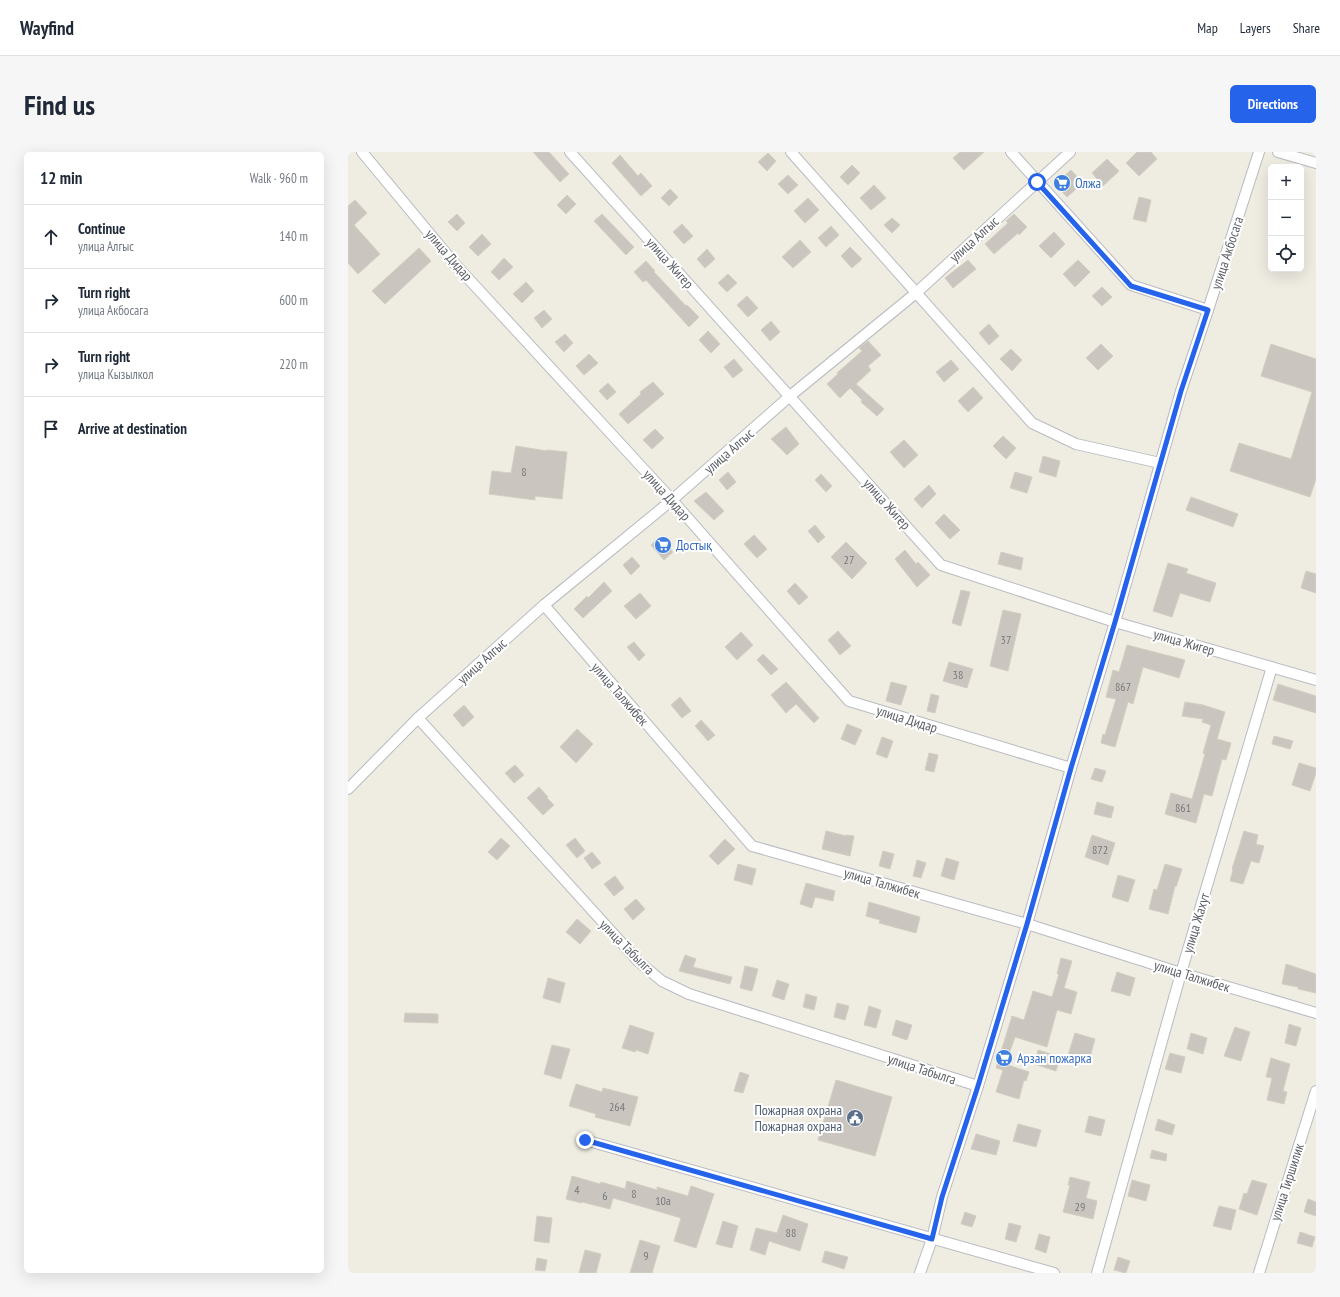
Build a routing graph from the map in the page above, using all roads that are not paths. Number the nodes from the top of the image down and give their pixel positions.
1 (362, 152) edge
2 (570, 152) edge
3 (791, 152) edge
4 (1010, 152) edge
5 (1070, 152) edge
6 (1259, 152) edge
7 (1278, 152) edge
8 (1316, 163) edge
9 (1037, 182) junction
10 (916, 293) junction
11 (1208, 310) junction
12 (790, 396) junction
13 (1160, 463) junction
14 (672, 500) junction
15 (544, 606) junction
16 (1115, 622) junction
17 (1272, 667) junction
18 (1316, 680) edge
19 (418, 718) junction
20 (1071, 768) junction
21 (348, 788) edge
22 (1027, 924) junction
23 (1181, 973) junction
24 (1316, 1013) edge
25 (978, 1086) junction
26 (1316, 1091) edge
27 (585, 1140) dead end
28 (932, 1239) junction
29 (920, 1273) edge
30 (1054, 1273) edge
31 (1097, 1273) edge
32 (1258, 1273) edge

1 - 14 street, улица Дидар
2 - 12 street, улица Жигер
3 - 10 street
4 - 9 street
5 - 9 street, улица Алгыс
6 - 11 street, улица Акбосага
7 - 8 street
9 - 10 street, улица Алгыс
9 - 11 street
10 - 12 street, улица Алгыс
10 - 13 street
11 - 13 street, улица Акбосага
12 - 14 street, улица Алгыс
12 - 16 street, улица Жигер
13 - 16 street, улица Акбосага
14 - 15 street, улица Алгыс
14 - 20 street, улица Дидар
15 - 19 street, улица Алгыс
15 - 22 street, улица Талжибек
16 - 17 street, улица Жигер
16 - 20 street, улица Акбосага
17 - 18 street, улица Жигер
17 - 23 street, улица Жахут
19 - 21 street, улица Алгыс
19 - 25 street, улица Табылга
20 - 22 street, улица Акбосага
22 - 23 street, улица Талжибек
22 - 25 street, улица Акбосага
23 - 24 street, улица Талжибек
23 - 31 street, улица Жахут
25 - 28 street, улица Акбосага
26 - 32 street, улица Тиршилик
27 - 28 street
28 - 29 street, улица Акбосага
28 - 30 street

